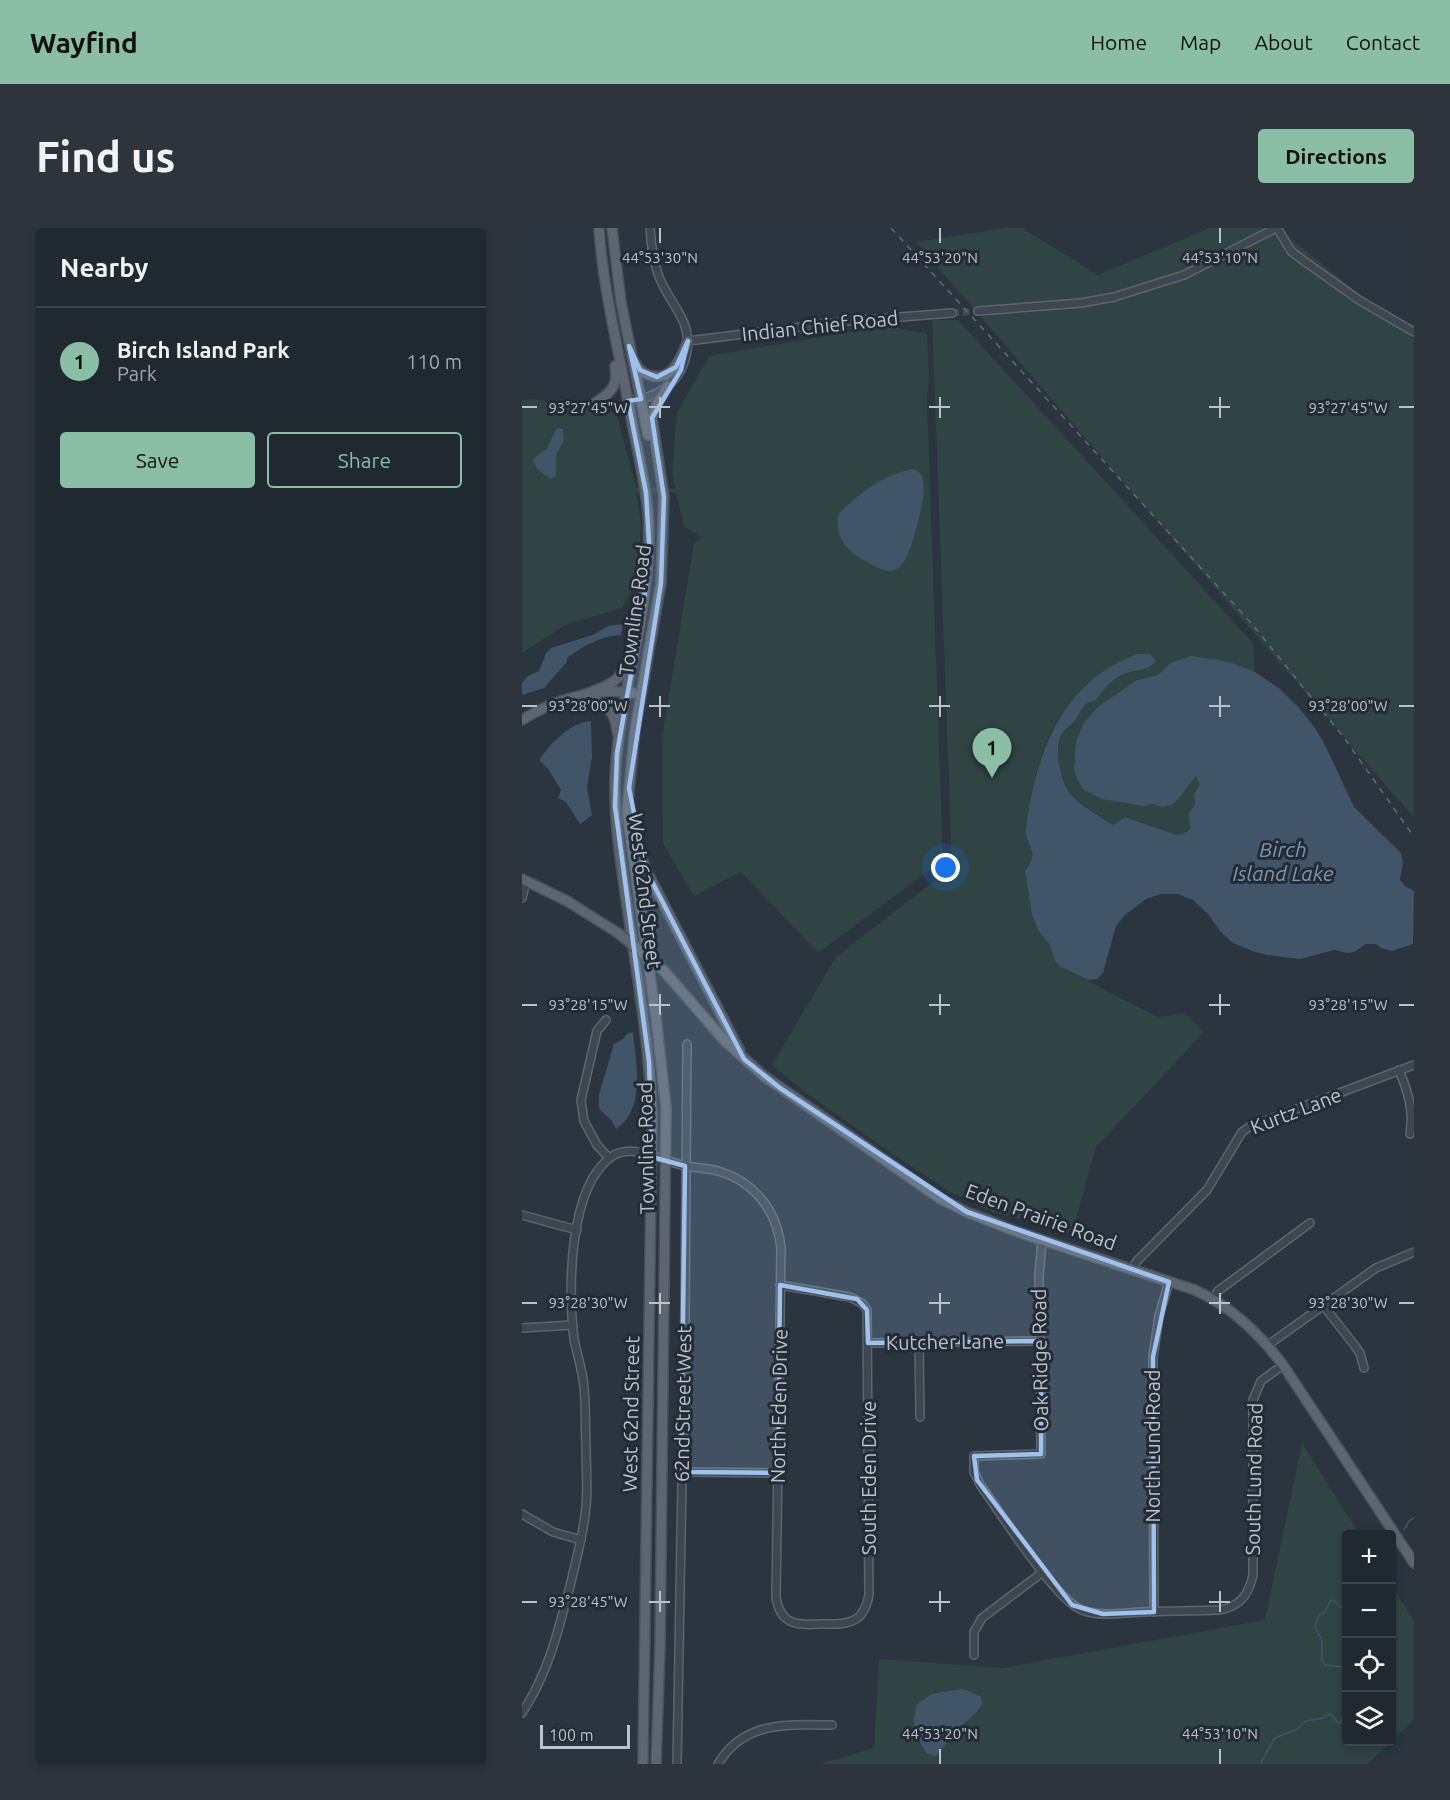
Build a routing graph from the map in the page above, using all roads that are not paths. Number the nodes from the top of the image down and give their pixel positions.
1 (599, 228) edge
2 (612, 228) edge
3 (650, 228) edge
4 (1277, 228) edge
5 (603, 269) junction
6 (978, 311) tunnel mouth
7 (952, 313) tunnel mouth
8 (1414, 332) edge
9 (688, 341) junction
10 (629, 346) junction
11 (668, 386) junction
12 (640, 399) junction
13 (628, 401) junction
14 (592, 405) dead end
15 (663, 536) junction
16 (647, 584) junction
17 (628, 692) junction
18 (642, 694) junction
19 (580, 696) junction
20 (522, 720) edge
21 (617, 753) junction
22 (629, 788) junction
23 (524, 880) edge
24 (522, 898) edge
25 (606, 1020) dead end
26 (687, 1044) dead end
27 (744, 1059) junction
28 (1414, 1065) edge
29 (1399, 1070) junction
30 (1410, 1134) dead end
31 (652, 1157) junction
32 (609, 1158) junction
33 (666, 1160) junction
34 (685, 1166) junction
35 (522, 1215) edge
36 (1310, 1223) dead end
37 (577, 1230) junction
38 (1042, 1240) junction
39 (1414, 1252) edge
40 (1132, 1269) junction
41 (1169, 1282) junction
42 (780, 1286) junction
43 (1213, 1298) junction
44 (1323, 1305) junction
45 (573, 1325) junction
46 (522, 1328) edge
47 (1041, 1341) junction
48 (919, 1342) junction
49 (868, 1343) junction
50 (1268, 1345) junction
51 (1283, 1365) junction
52 (1364, 1368) dead end
53 (920, 1417) dead end
54 (681, 1472) junction
55 (778, 1473) junction
56 (522, 1514) edge
57 (582, 1540) junction
58 (1414, 1563) edge
59 (1043, 1572) junction
60 (863, 1612) joint
61 (1154, 1612) junction
62 (974, 1654) dead end
63 (522, 1713) edge
64 (832, 1725) dead end
65 (644, 1764) edge
66 (656, 1764) edge
67 (677, 1764) edge
68 (718, 1764) edge

1 - 5 main road
2 - 10 main road
3 - 9 street
4 - 6 street
4 - 8 street
5 - 13 main road
5 - 14 main road
7 - 9 street, Indian Chief Road
9 - 10 main road
9 - 11 street
10 - 12 main road
11 - 12 street
11 - 15 main road
12 - 13 street
12 - 15 main road
13 - 16 main road
15 - 18 main road, Townline Road
16 - 17 main road, West 62nd Street
16 - 19 main road
17 - 18 main road
17 - 19 main road
17 - 21 main road, West 62nd Street
18 - 22 main road, Townline Road
19 - 20 main road
19 - 21 main road
21 - 31 main road, West 62nd Street
22 - 27 main road
22 - 33 main road, Townline Road
23 - 24 street
23 - 27 main road, Eden Prairie Road, bridge
25 - 32 street
26 - 34 street, 62nd Street West
27 - 38 main road, Eden Prairie Road
28 - 29 street, Kurtz Lane
29 - 30 street
29 - 40 street, Kurtz Lane
31 - 32 street, North Eden Drive
31 - 33 street, North Eden Drive
31 - 65 main road, West 62nd Street
32 - 37 street
33 - 34 street, North Eden Drive
33 - 66 main road, Townline Road
34 - 42 street, North Eden Drive
34 - 54 street, 62nd Street West
35 - 37 street
36 - 43 street
37 - 45 street
38 - 40 main road, Eden Prairie Road
38 - 47 street, Oak Ridge Road
39 - 44 street
40 - 41 main road, Eden Prairie Road
41 - 43 main road, Eden Prairie Road
41 - 61 street, North Lund Road
42 - 49 street, Kutcher Lane
42 - 55 street, North Eden Drive
43 - 50 main road, Eden Prairie Road
44 - 50 street
44 - 52 street
45 - 46 street
45 - 57 street
47 - 48 street, Kutcher Lane
47 - 59 street, Oak Ridge Road
48 - 49 street, Kutcher Lane
48 - 53 street
49 - 60 street, South Eden Drive
50 - 51 main road, Eden Prairie Road
51 - 58 main road, Eden Prairie Road
51 - 61 street, South Lund Road
54 - 55 street
54 - 67 street, 62nd Street West
55 - 60 street, North Eden Drive
56 - 57 street
57 - 63 street
59 - 61 street
59 - 62 street
64 - 68 street

